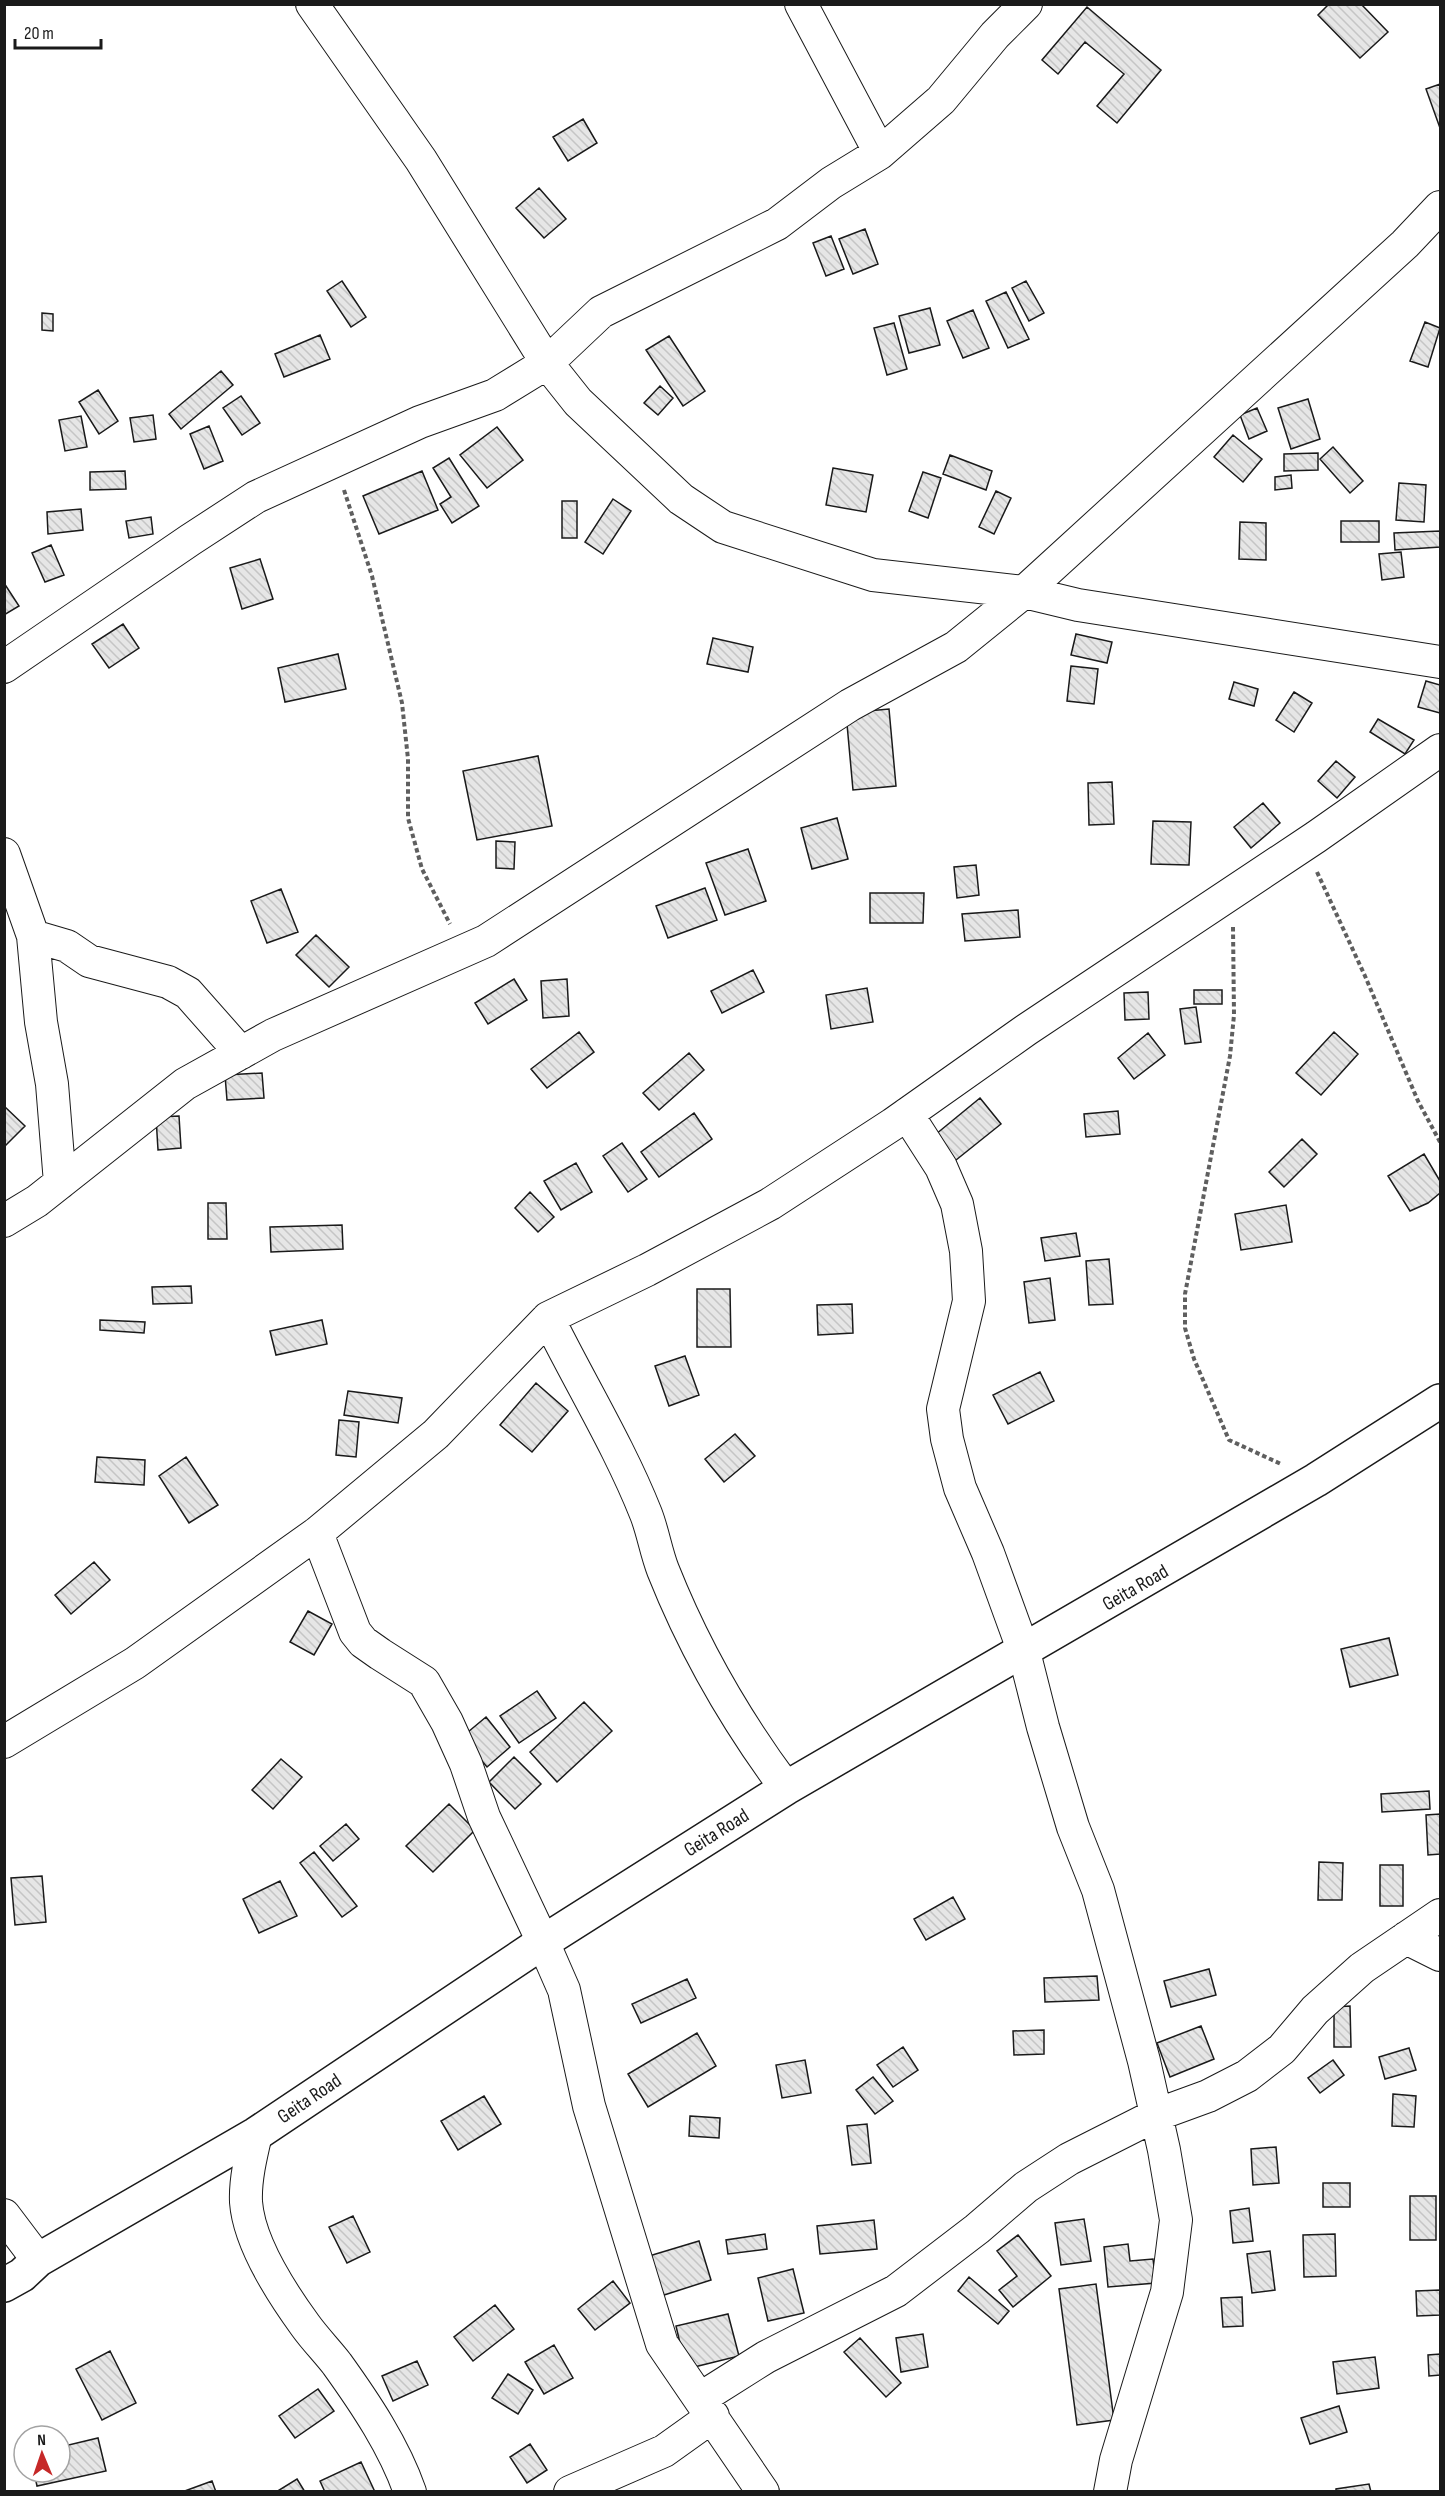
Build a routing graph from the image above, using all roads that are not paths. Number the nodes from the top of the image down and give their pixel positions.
1 (312, 4) edge
2 (801, 4) edge
3 (1026, 4) edge
4 (880, 153) junction
5 (1440, 207) edge
6 (547, 363) junction
7 (1024, 592) junction
8 (1440, 662) edge
9 (4, 666) edge
10 (1440, 750) edge
11 (4, 854) edge
12 (33, 936) junction
13 (241, 1053) junction
14 (907, 1114) junction
15 (60, 1183) junction
16 (4, 1221) edge
17 (548, 1318) junction
18 (1440, 1401) edge
19 (316, 1533) junction
20 (1024, 1652) junction
21 (4, 1742) edge
22 (786, 1788) junction
23 (1440, 1915) edge
24 (1406, 1938) junction
25 (543, 1942) junction
26 (1440, 1955) edge
27 (1156, 2115) junction
28 (256, 2133) junction
29 (4, 2216) edge
30 (17, 2278) edge
31 (707, 2407) junction
32 (410, 2492) edge
33 (570, 2492) edge
34 (763, 2492) edge
35 (1110, 2492) edge

1 - 6 street
2 - 4 street
3 - 4 street
4 - 6 street
5 - 7 street
6 - 7 street
6 - 9 street
7 - 8 street
7 - 13 street
10 - 14 street
11 - 12 street
12 - 13 street
12 - 15 street
13 - 15 street
14 - 17 street
14 - 20 street
15 - 16 street
17 - 19 street
17 - 22 street
18 - 20 highway, Geita Road
19 - 21 street
19 - 25 street
20 - 22 highway, Geita Road
20 - 27 street
22 - 25 highway, Geita Road
23 - 24 street
24 - 26 street
24 - 27 street
25 - 28 highway, Geita Road
25 - 31 street
27 - 31 street
27 - 35 street
28 - 30 highway, Geita Road
28 - 32 street
29 - 30 street
31 - 33 street
31 - 34 street

